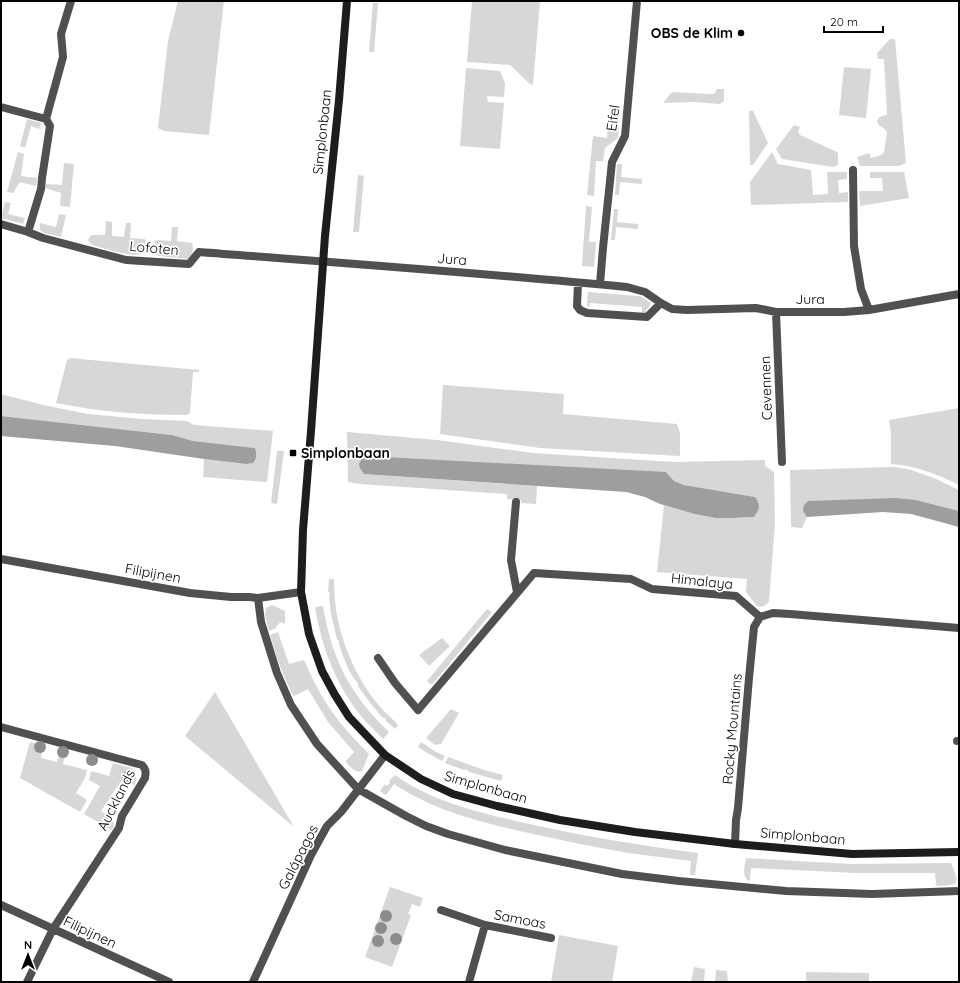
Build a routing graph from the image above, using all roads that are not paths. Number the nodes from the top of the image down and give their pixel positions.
1 (71, 1) edge
2 (347, 1) edge
3 (637, 1) edge
4 (1, 106) edge
5 (46, 119) junction
6 (853, 170) dead end
7 (1, 224) edge
8 (28, 232) junction
9 (323, 262) junction
10 (578, 283) junction
11 (600, 284) junction
12 (959, 294) edge
13 (661, 303) junction
14 (868, 310) junction
15 (776, 312) junction
16 (782, 462) dead end
17 (516, 502) dead end
18 (1, 559) edge
19 (301, 592) junction
20 (517, 592) junction
21 (258, 598) junction
22 (760, 617) junction
23 (959, 628) edge
24 (378, 658) dead end
25 (1, 728) edge
26 (385, 755) junction
27 (358, 789) junction
28 (735, 844) junction
29 (959, 852) edge
30 (959, 892) edge
31 (1, 905) edge
32 (441, 910) dead end
33 (485, 925) junction
34 (52, 929) junction
35 (551, 938) dead end
36 (28, 982) edge
37 (169, 982) edge
38 (253, 982) edge
39 (469, 982) edge

1 - 5 street
2 - 9 street, Simplonbaan
3 - 11 street, Eifel
4 - 5 street
5 - 8 street
6 - 14 street
7 - 8 street, Lofoten
8 - 9 street, Lofoten
9 - 10 street, Jura
9 - 19 street, Simplonbaan
10 - 11 street, Jura
10 - 13 street
11 - 13 street, Jura
12 - 14 street, Jura
13 - 15 street, Jura
14 - 15 street, Jura
15 - 16 street, Cevennen
17 - 20 street
18 - 21 street, Filipijnen
19 - 21 street, Filipijnen
19 - 26 street, Simplonbaan
20 - 22 street, Himalaya
20 - 24 street, Himalaya
21 - 27 street
22 - 23 street
22 - 28 street, Rocky Mountains
25 - 34 street, Aucklands
26 - 27 street, Galápagos
26 - 28 street, Simplonbaan
27 - 30 street
27 - 38 street, Galápagos
28 - 29 street, Simplonbaan
31 - 34 street, Filipijnen
32 - 33 street, Samoas
33 - 35 street, Samoas
33 - 39 street, Samoas
34 - 36 street
34 - 37 street, Filipijnen

